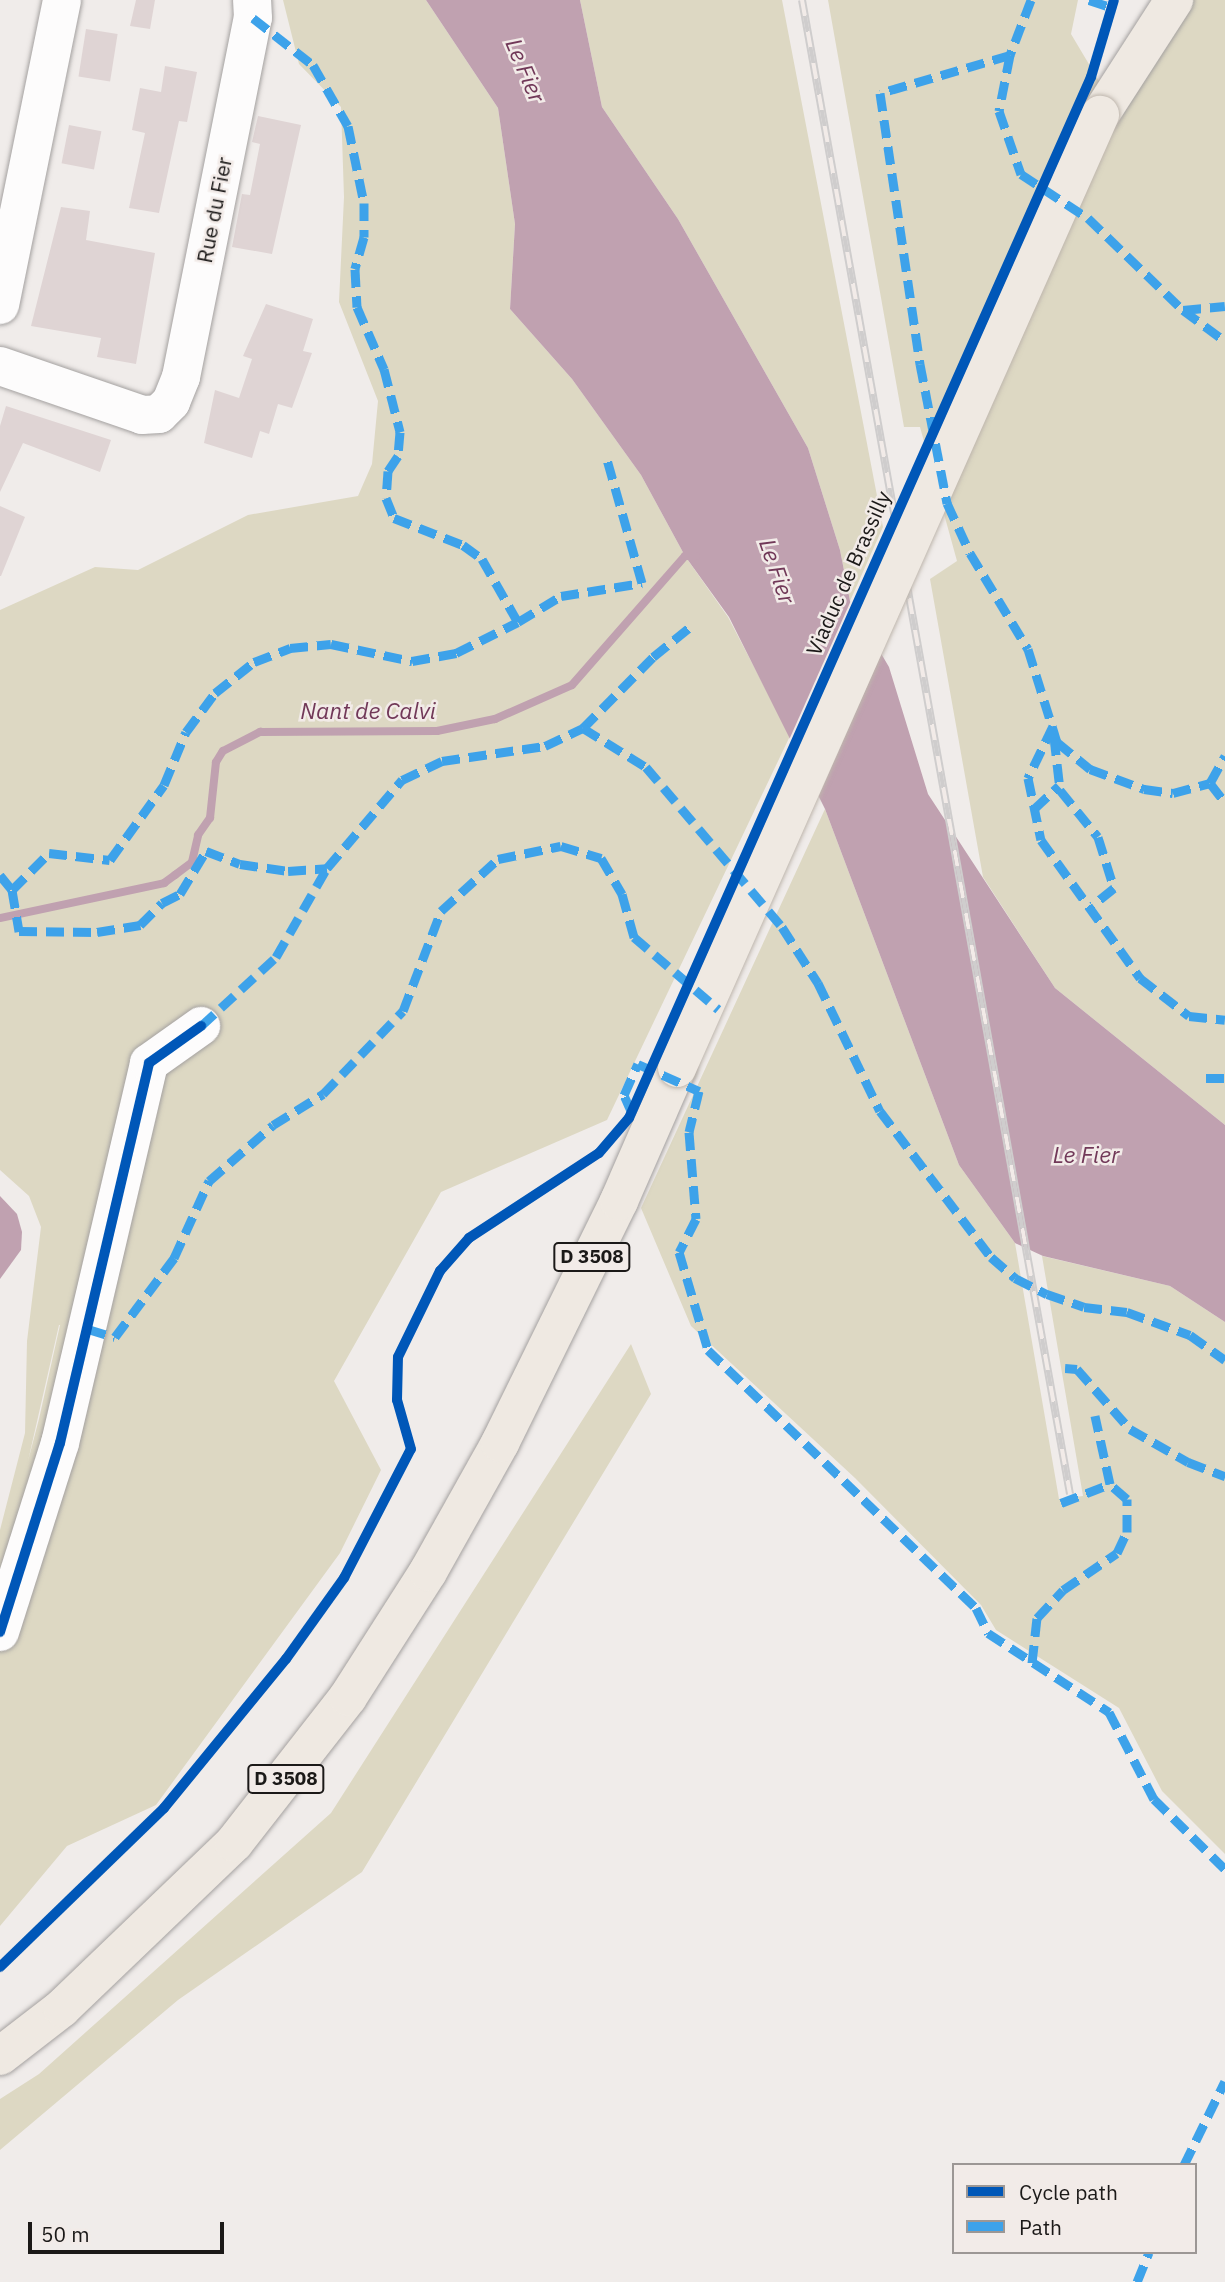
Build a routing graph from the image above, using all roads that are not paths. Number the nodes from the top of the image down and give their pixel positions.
1 (62, 0) edge
2 (252, 0) edge
3 (1150, 0) edge
4 (1174, 0) edge
5 (1100, 115) junction
6 (0, 305) edge
7 (0, 366) edge
8 (201, 1026) dead end
9 (0, 1632) edge
10 (0, 2056) edge

1 - 6 street
2 - 7 street, Rue du Fier
3 - 5 highway, D 3508
4 - 5 highway, D 3508
5 - 10 highway, D 3508, bridge
8 - 9 street

